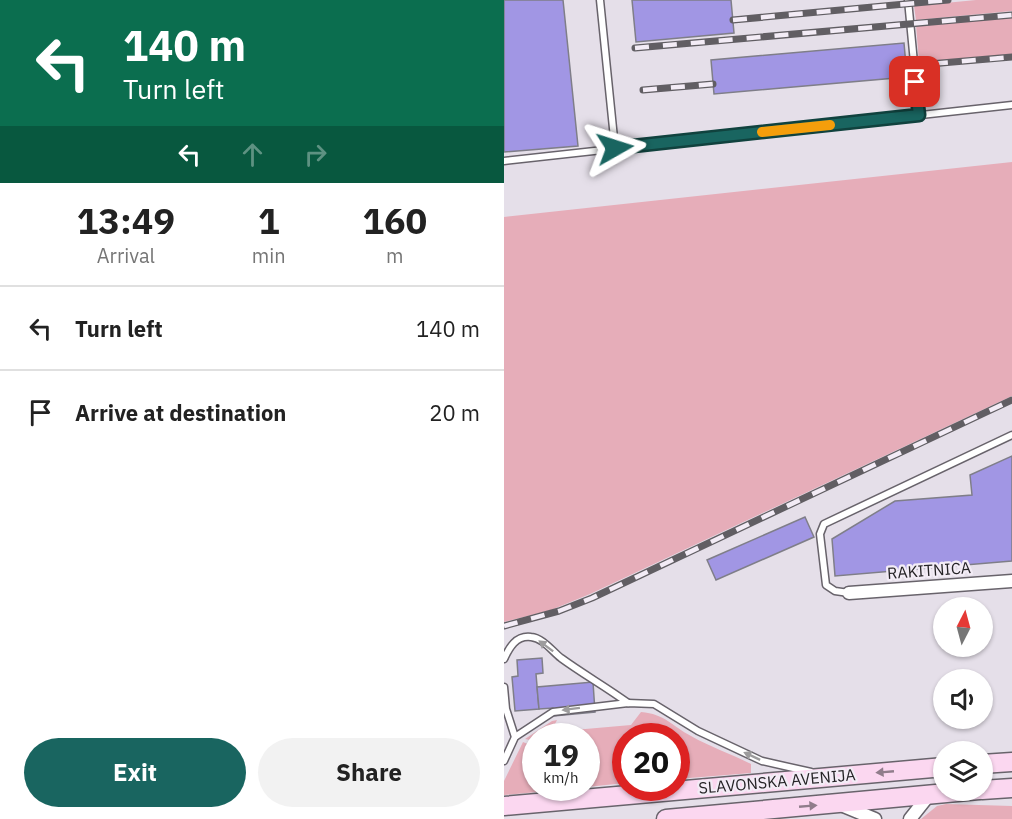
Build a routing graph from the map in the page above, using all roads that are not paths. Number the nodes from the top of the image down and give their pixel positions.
1 (600, 0) edge
2 (908, 0) edge
3 (1012, 105) edge
4 (919, 115) junction
5 (615, 148) junction
6 (504, 161) edge
7 (1012, 435) edge
8 (1012, 580) edge
9 (849, 593) joint
10 (504, 659) edge
11 (504, 687) edge
12 (628, 703) junction
13 (515, 737) junction
14 (504, 761) edge
15 (1012, 762) edge
16 (993, 763) edge
17 (933, 768) edge
18 (829, 776) junction
19 (1012, 788) edge
20 (993, 789) edge
21 (929, 795) junction
22 (933, 795) edge
23 (837, 804) junction
24 (504, 806) edge
25 (666, 819) edge
26 (875, 819) edge
27 (910, 819) edge

1 - 5 lane
2 - 4 lane
3 - 4 lane
4 - 5 lane
5 - 6 lane
7 - 9 lane
8 - 9 street, RAKITNICA
12 -> 10 lane
11 - 13 lane
12 -> 13 lane
18 -> 12 lane
13 - 14 lane
15 - 16 main road
17 -> 18 main road, SLAVONSKA AVENIJA
18 - 24 main road, SLAVONSKA AVENIJA
19 - 20 main road, SLAVONSKA AVENIJA
21 - 22 main road, SLAVONSKA AVENIJA
21 - 23 main road, SLAVONSKA AVENIJA
21 - 27 street
25 -> 23 main road, SLAVONSKA AVENIJA
23 - 26 street

